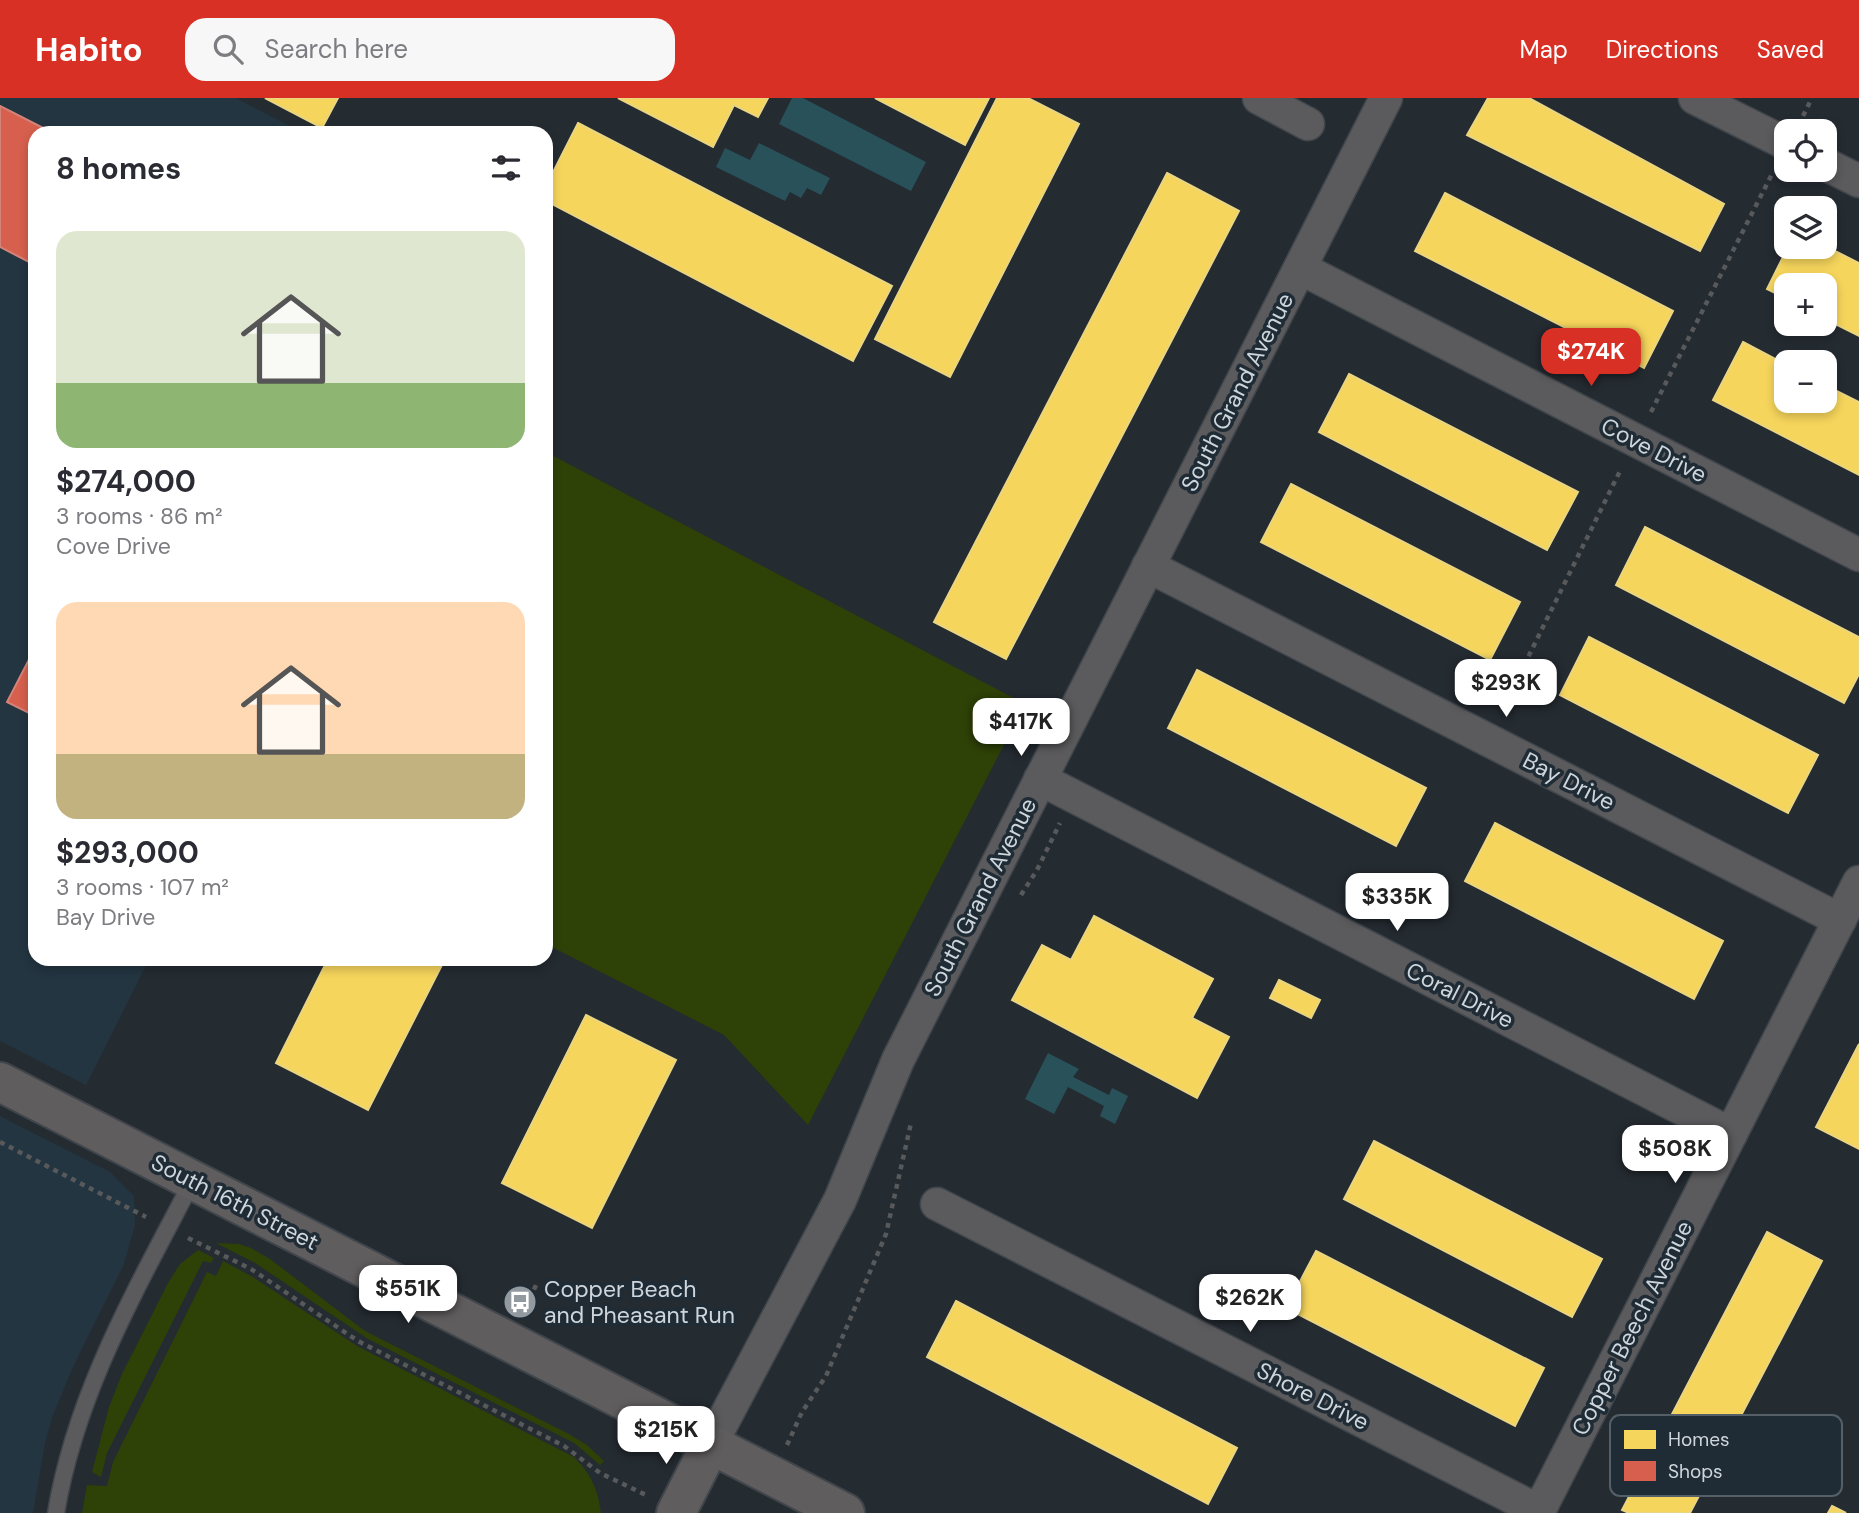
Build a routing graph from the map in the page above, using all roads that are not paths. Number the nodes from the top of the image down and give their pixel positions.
1 (1259, 98) edge
2 (1386, 98) edge
3 (1696, 98) edge
4 (1308, 124) dead end
5 (1774, 151) edge
6 (1837, 170) edge
7 (1859, 181) edge
8 (1300, 268) junction
9 (1859, 555) edge
10 (1148, 566) junction
11 (1040, 779) junction
12 (1859, 882) edge
13 (1840, 920) junction
14 (0, 1082) edge
15 (1731, 1134) junction
16 (193, 1180) junction
17 (937, 1204) dead end
18 (710, 1446) junction
19 (1539, 1511) joint
20 (56, 1513) edge
21 (676, 1513) edge
22 (845, 1513) edge

1 - 4 street
2 - 8 street, South Grand Avenue
3 - 5 street
6 - 7 street
8 - 9 street, Cove Drive
8 - 10 street, South Grand Avenue
10 - 11 street, South Grand Avenue
10 - 13 street, Bay Drive
11 - 15 street, Coral Drive
11 - 18 street, South Grand Avenue
12 - 13 street, Copper Beech Avenue
13 - 15 street, Copper Beech Avenue
14 - 16 main road, South 16th Street
15 - 19 street, Copper Beech Avenue
16 - 18 main road, South 16th Street
16 - 20 lane
17 - 19 street, Shore Drive
18 - 21 main road, South Grand Avenue
18 - 22 main road, South 16th Street

